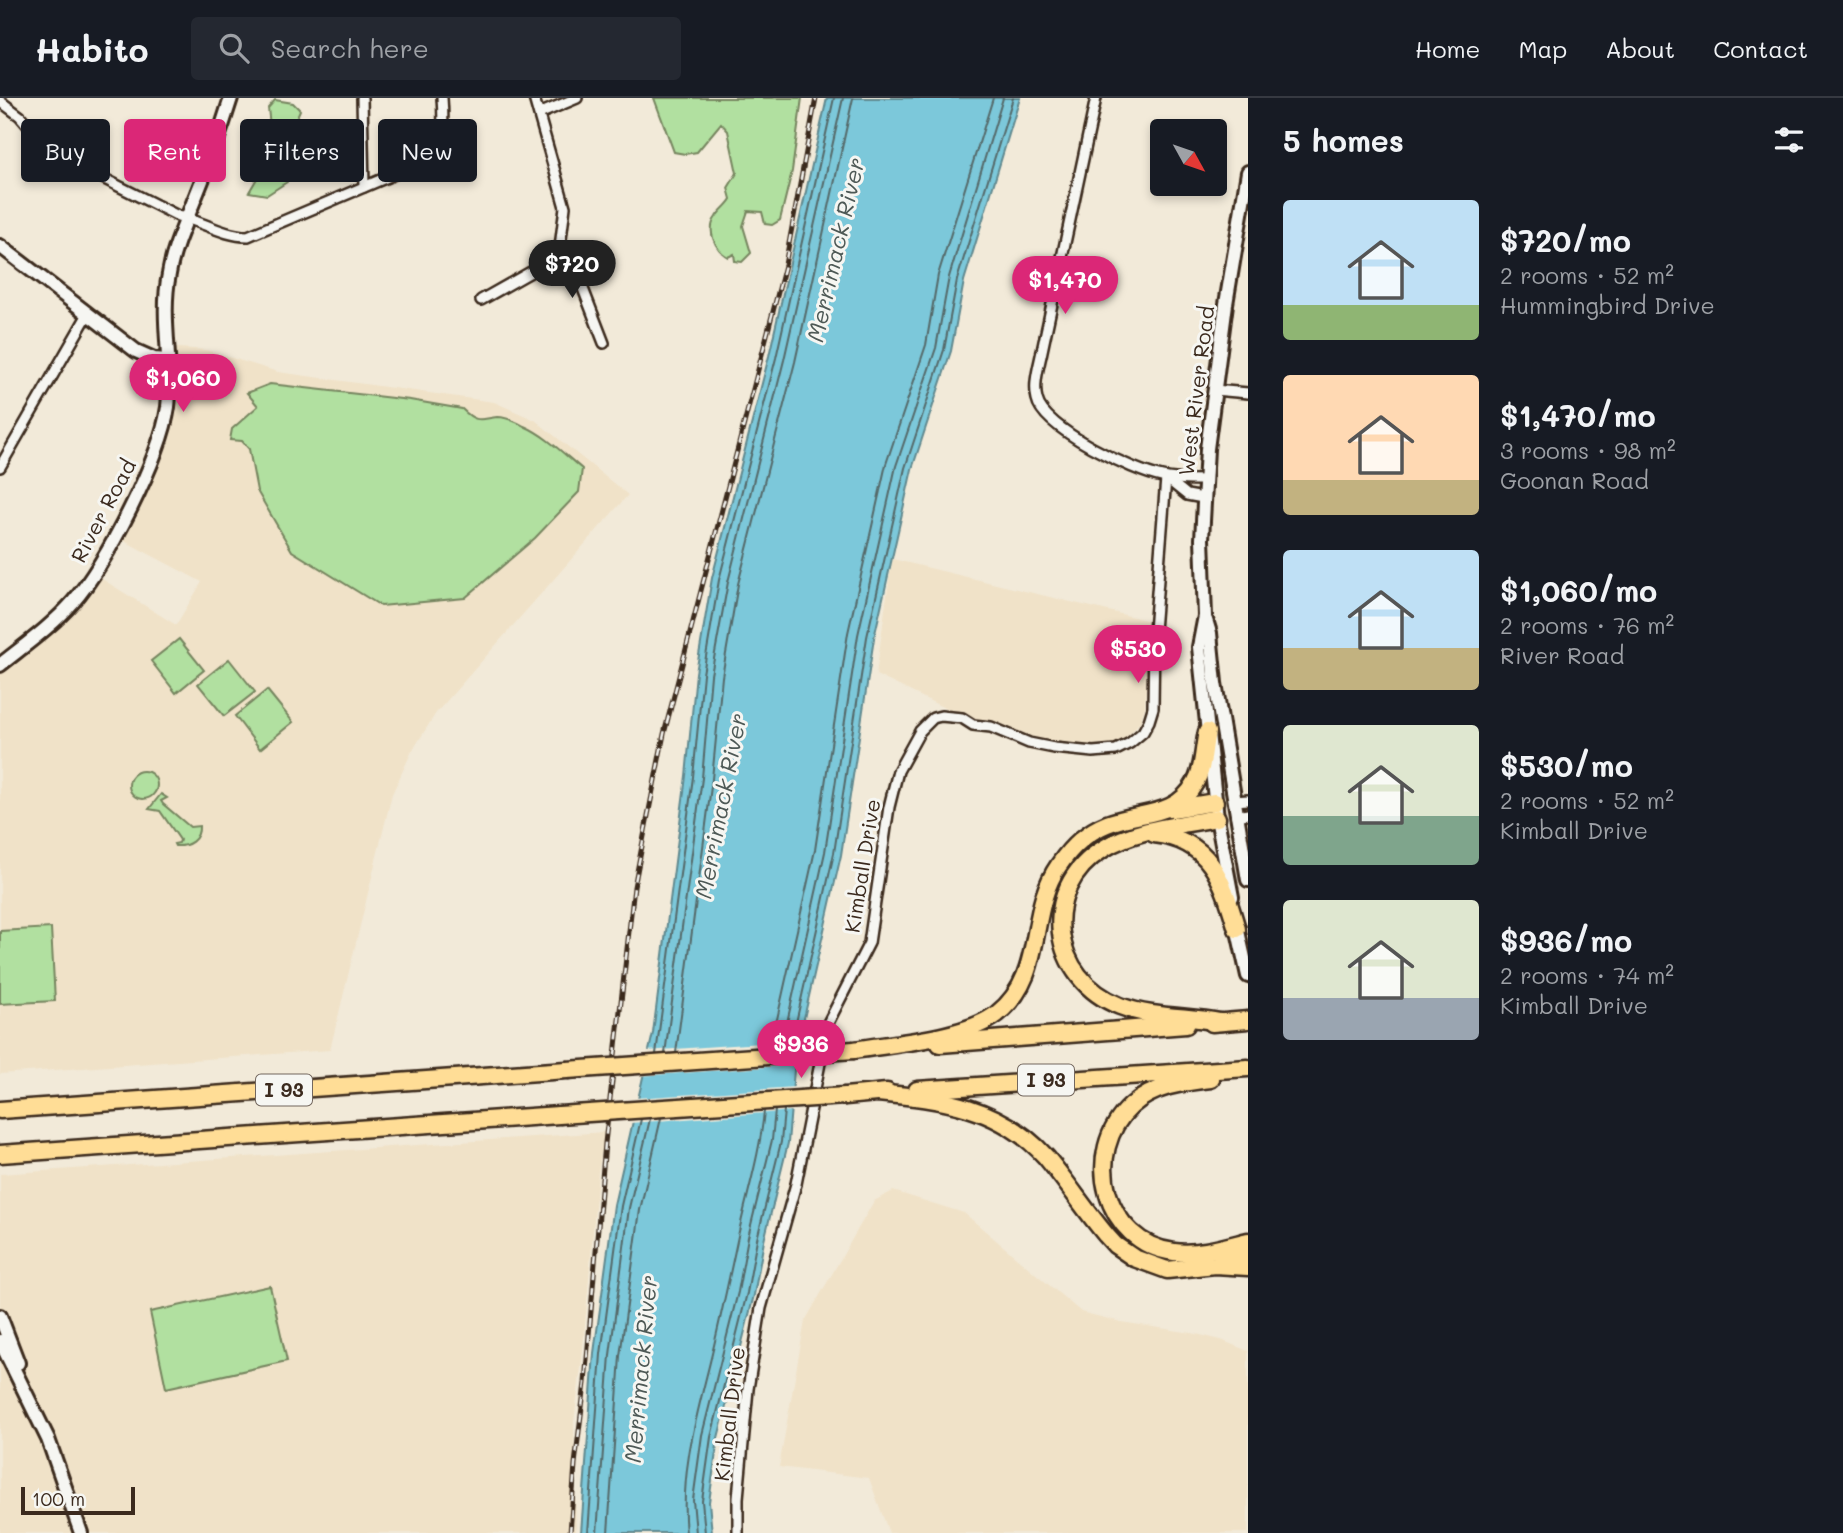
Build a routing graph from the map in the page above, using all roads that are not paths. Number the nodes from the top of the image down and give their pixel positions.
1 (231, 98) edge
2 (362, 98) edge
3 (443, 98) edge
4 (534, 98) edge
5 (577, 98) edge
6 (1096, 98) edge
7 (0, 101) edge
8 (538, 114) junction
9 (1248, 172) edge
10 (364, 187) junction
11 (187, 218) junction
12 (0, 246) edge
13 (560, 247) junction
14 (481, 300) dead end
15 (88, 314) junction
16 (604, 343) dead end
17 (167, 360) junction
18 (1214, 390) junction
19 (1248, 393) edge
20 (0, 467) edge
21 (1166, 478) junction
22 (1205, 480) junction
23 (1203, 498) junction
24 (1205, 616) junction
25 (0, 665) edge
26 (1207, 732) junction
27 (1248, 800) edge
28 (1234, 801) junction
29 (1168, 810) junction
30 (1216, 810) junction
31 (1242, 815) edge
32 (1248, 829) edge
33 (1144, 833) junction
34 (1243, 852) junction
35 (1248, 880) edge
36 (1237, 929) junction
37 (1248, 976) edge
38 (1246, 1020) edge
39 (1220, 1022) junction
40 (854, 1050) junction
41 (1248, 1069) edge
42 (878, 1093) junction
43 (0, 1110) edge
44 (0, 1154) edge
45 (1248, 1230) edge
46 (1248, 1241) edge
47 (1248, 1254) edge
48 (1217, 1256) junction
49 (1248, 1267) edge
50 (0, 1316) edge
51 (0, 1341) edge
52 (29, 1396) junction
53 (81, 1533) edge
54 (738, 1533) edge

1 - 11 street, River Road
2 - 10 street
3 - 10 street
4 - 8 street
5 - 8 street
6 - 21 street
7 - 11 street
8 - 13 street
9 - 18 street, West River Road
10 - 11 street
11 - 17 street, River Road
12 - 15 street
13 - 14 street
13 - 16 street
15 - 17 street
15 - 20 street
17 - 25 street, River Road
18 - 19 street
18 - 22 street, West River Road
21 - 22 street
21 - 23 street
21 - 54 street, Kimball Drive
22 - 23 street, West River Road
23 - 24 street, West River Road
24 - 26 street, West River Road
24 - 28 street, West River Road
26 - 29 highway
26 - 30 street, West River Road
27 - 28 street
28 - 30 street
28 - 31 street, West River Road
29 - 30 highway
29 - 40 highway
30 - 31 street
30 - 33 highway
30 - 36 street, West River Road
31 - 34 street, West River Road
32 - 34 street
33 - 36 highway
33 - 39 highway
34 - 35 street, West River Road
36 - 37 street, West River Road
38 - 39 highway, I 93
39 - 40 highway, I 93
40 - 43 highway, I 93, bridge
41 - 42 highway, I 93
41 - 48 highway
42 - 44 highway, I 93, bridge
42 - 48 highway
45 - 48 highway
46 - 48 highway
47 - 48 highway
48 - 49 highway
50 - 52 street
51 - 52 street
52 - 53 street

